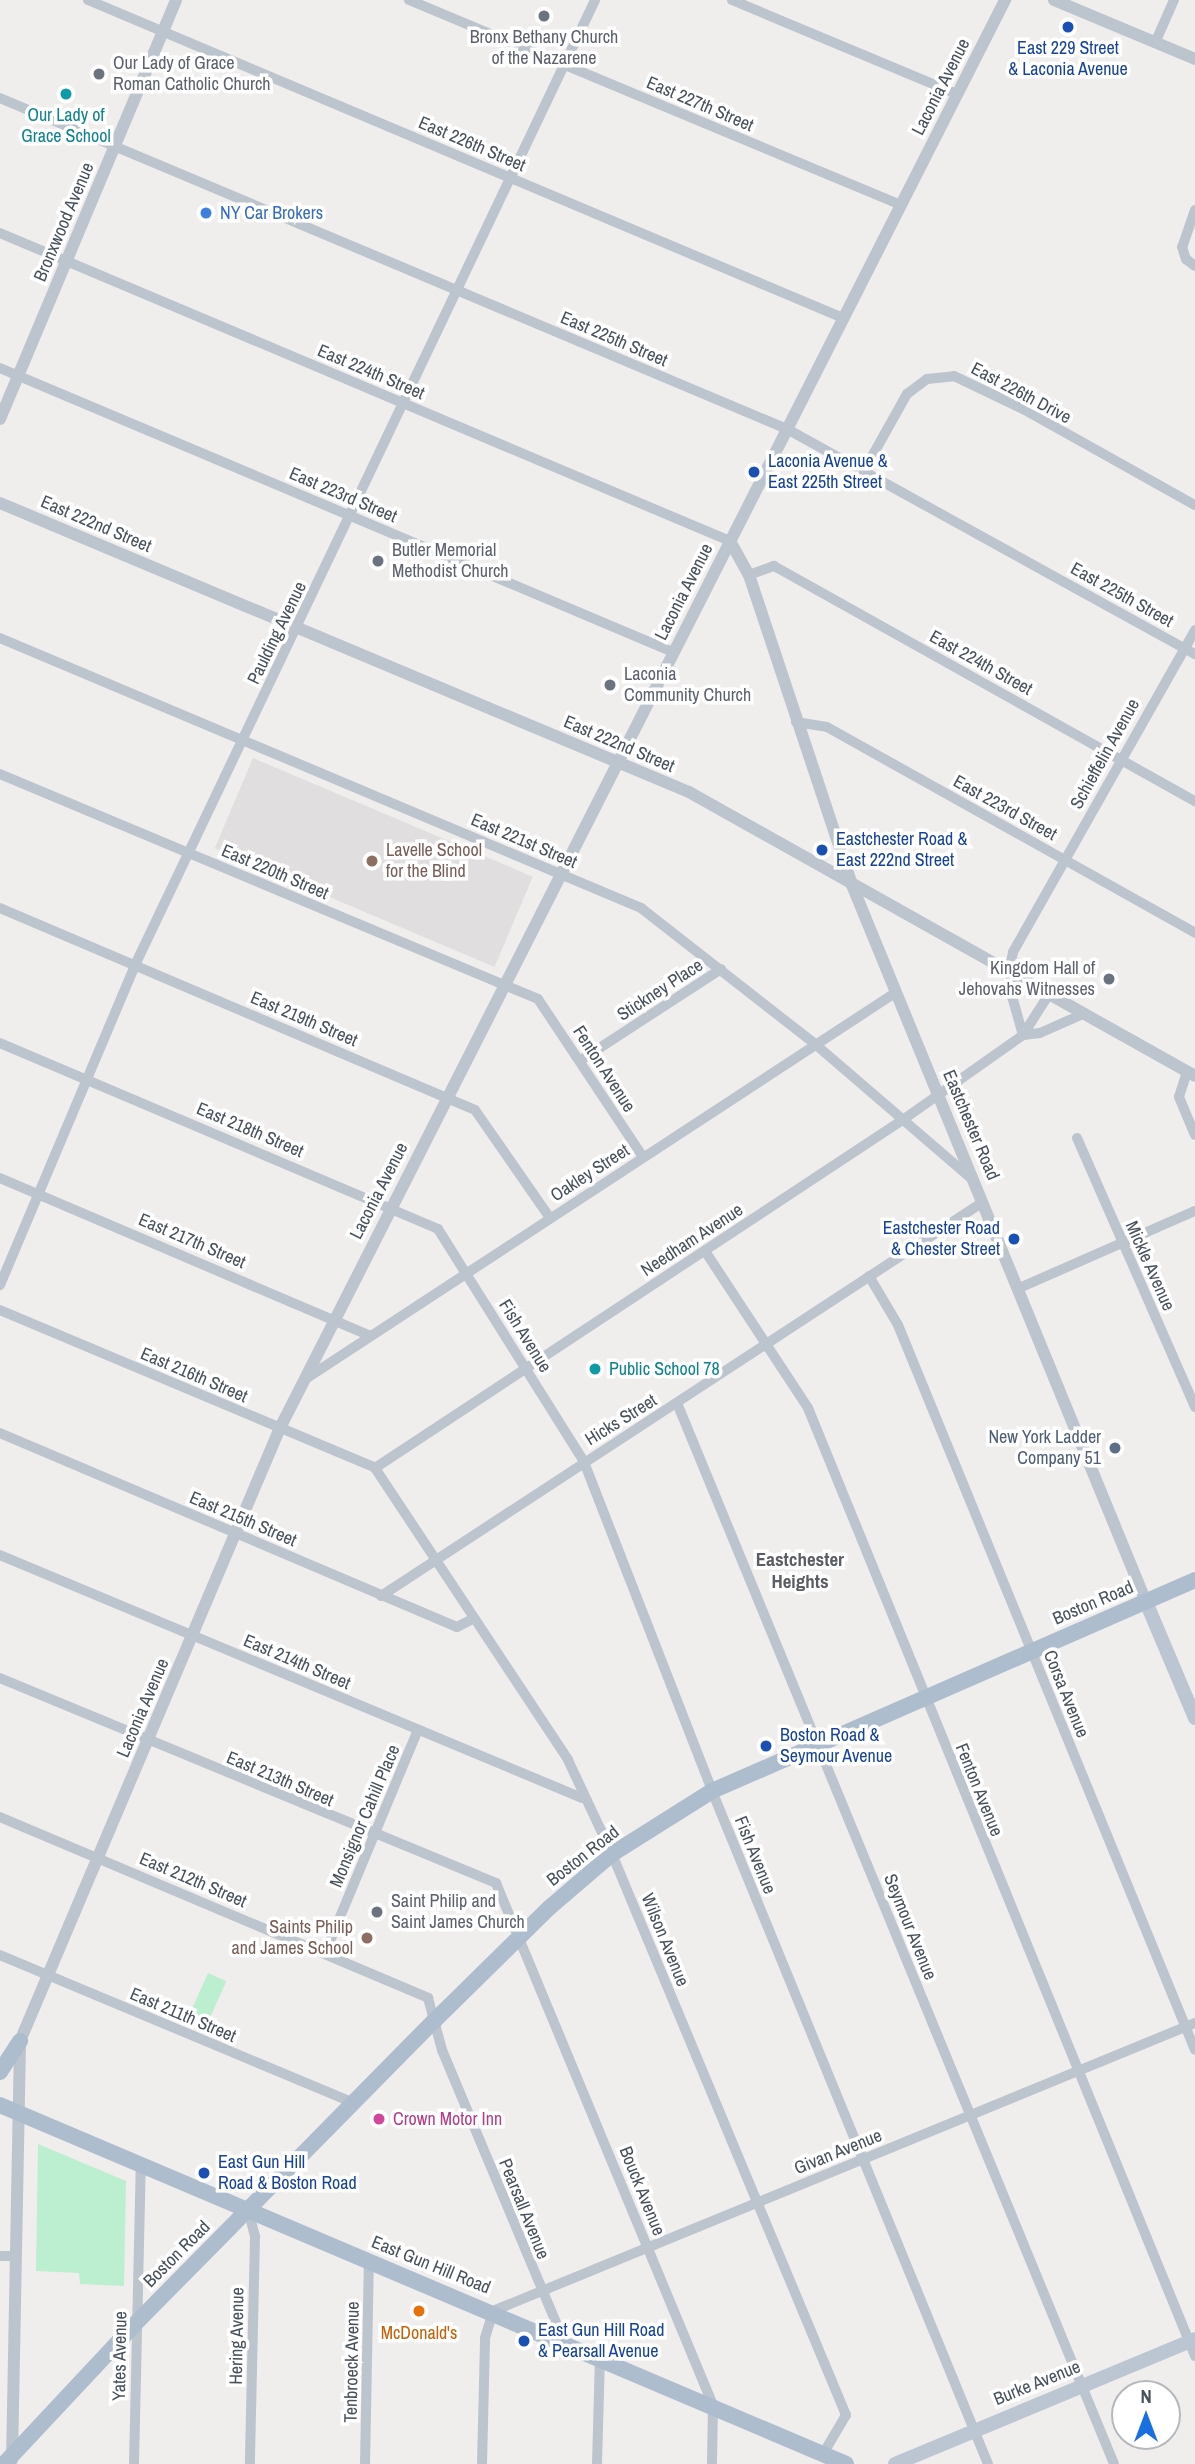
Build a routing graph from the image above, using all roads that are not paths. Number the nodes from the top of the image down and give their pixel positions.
1 (88, 0) edge
2 (176, 0) edge
3 (409, 0) edge
4 (595, 0) edge
5 (732, 0) edge
6 (1005, 0) edge
7 (1054, 0) edge
8 (1174, 0) edge
9 (163, 32) junction
10 (1155, 43) junction
11 (1195, 60) edge
12 (567, 66) junction
13 (957, 94) junction
14 (0, 98) edge
15 (115, 146) junction
16 (513, 179) junction
17 (901, 205) junction
18 (1195, 210) edge
19 (0, 233) edge
20 (67, 261) junction
21 (1195, 266) edge
22 (459, 291) junction
23 (843, 318) junction
24 (0, 368) edge
25 (19, 376) junction
26 (405, 403) junction
27 (0, 419) edge
28 (787, 429) junction
29 (865, 469) junction
30 (0, 503) edge
31 (1195, 505) edge
32 (351, 515) junction
33 (730, 541) junction
34 (749, 575) junction
35 (297, 628) junction
36 (1195, 630) edge
37 (0, 638) edge
38 (1183, 647) junction
39 (673, 652) junction
40 (1195, 654) edge
41 (796, 722) junction
42 (243, 740) junction
43 (1121, 759) junction
44 (617, 762) junction
45 (0, 774) edge
46 (1195, 801) edge
47 (188, 853) junction
48 (1065, 860) junction
49 (561, 874) junction
50 (852, 885) junction
51 (0, 908) edge
52 (1195, 933) edge
53 (135, 965) junction
54 (721, 969) junction
55 (1009, 970) junction
56 (504, 985) junction
57 (895, 993) junction
58 (1049, 994) junction
59 (538, 999) joint
60 (1083, 1014) junction
61 (1023, 1034) junction
62 (0, 1043) edge
63 (815, 1044) junction
64 (581, 1060) junction
65 (1191, 1074) edge
66 (88, 1079) junction
67 (936, 1093) junction
68 (446, 1096) junction
69 (904, 1119) junction
70 (1195, 1135) edge
71 (1077, 1138) dead end
72 (643, 1157) junction
73 (0, 1178) edge
74 (972, 1179) junction
75 (38, 1194) junction
76 (983, 1202) junction
77 (391, 1207) junction
78 (1195, 1211) edge
79 (550, 1218) junction
80 (1123, 1243) junction
81 (705, 1251) junction
82 (467, 1272) junction
83 (869, 1276) junction
84 (0, 1285) edge
85 (1017, 1289) junction
86 (0, 1310) edge
87 (334, 1318) junction
88 (370, 1336) junction
89 (764, 1345) junction
90 (527, 1367) junction
91 (303, 1380) junction
92 (677, 1403) junction
93 (1195, 1407) edge
94 (280, 1428) junction
95 (0, 1433) edge
96 (584, 1462) junction
97 (375, 1468) junction
98 (236, 1532) junction
99 (0, 1555) edge
100 (437, 1559) junction
101 (1195, 1580) edge
102 (381, 1595) junction
103 (1146, 1602) junction
104 (473, 1619) junction
105 (193, 1636) junction
106 (1031, 1651) junction
107 (0, 1678) edge
108 (924, 1697) junction
109 (1194, 1711) edge
110 (418, 1730) junction
111 (148, 1740) junction
112 (817, 1742) junction
113 (712, 1790) junction
114 (582, 1798) junction
115 (0, 1817) edge
116 (374, 1835) junction
117 (612, 1854) junction
118 (99, 1858) junction
119 (520, 1935) junction
120 (325, 1953) junction
121 (0, 1955) edge
122 (50, 1976) junction
123 (434, 2021) junction
124 (1190, 2025) edge
125 (20, 2041) junction
126 (1195, 2050) edge
127 (1078, 2071) junction
128 (0, 2073) edge
129 (354, 2103) junction
130 (0, 2105) edge
131 (16, 2111) junction
132 (970, 2115) junction
133 (863, 2159) junction
134 (141, 2164) junction
135 (755, 2202) junction
136 (248, 2209) junction
137 (648, 2247) junction
138 (7, 2256) edge
139 (369, 2260) junction
140 (544, 2290) junction
141 (493, 2311) junction
142 (136, 2323) junction
143 (1192, 2340) edge
144 (564, 2341) junction
145 (1195, 2356) edge
146 (600, 2357) junction
147 (1082, 2386) junction
148 (713, 2404) junction
149 (974, 2430) junction
150 (823, 2454) junction
151 (9, 2460) edge
152 (134, 2464) edge
153 (250, 2464) edge
154 (365, 2464) edge
155 (482, 2464) edge
156 (597, 2464) edge
157 (712, 2464) edge
158 (846, 2464) edge
159 (895, 2464) edge
160 (988, 2464) edge
161 (1114, 2464) edge

1 - 9 street, East 226th Street
2 - 9 street, Bronxwood Avenue
3 - 12 street, East 227th Street
4 - 12 street, Paulding Avenue
5 - 13 street
6 - 13 street, Laconia Avenue
7 - 10 street
8 - 10 street
9 - 15 street, Bronxwood Avenue
9 - 16 street, East 226th Street
10 - 11 street
12 - 16 street, Paulding Avenue
12 - 17 street, East 227th Street
13 - 17 street, Laconia Avenue
14 - 15 street, East 225th Street
15 - 20 street, Bronxwood Avenue
15 - 22 street, East 225th Street
16 - 22 street, Paulding Avenue
16 - 23 street, East 226th Street
17 - 23 street, Laconia Avenue
18 - 21 street
19 - 20 street, East 224th Street
20 - 25 street, Bronxwood Avenue
20 - 26 street, East 224th Street
22 - 26 street, Paulding Avenue
22 - 28 street, East 225th Street
23 - 28 street, Laconia Avenue
24 - 25 street, East 223rd Street
25 - 27 street, Bronxwood Avenue
25 - 32 street, East 223rd Street
26 - 32 street, Paulding Avenue
26 - 33 street, East 224th Street
28 - 29 street, East 225th Street
28 - 33 street, Laconia Avenue
29 - 31 street, East 226th Drive
29 - 38 street, East 225th Street
30 - 35 street, East 222nd Street
32 - 35 street, Paulding Avenue
32 - 39 street, East 223rd Street
33 - 34 street, Eastchester Road
33 - 39 street, Laconia Avenue
34 - 41 street, Eastchester Road
34 - 43 street, East 224th Street
35 - 42 street, Paulding Avenue
35 - 44 street, East 222nd Street
36 - 38 street, Schieffelin Avenue
37 - 42 street, East 221st Street
38 - 40 street, East 225th Street
38 - 43 street, Schieffelin Avenue
39 - 44 street, Laconia Avenue
41 - 48 street, East 223rd Street
41 - 50 street, Eastchester Road
42 - 47 street, Paulding Avenue
42 - 49 street, East 221st Street
43 - 46 street, East 224th Street
43 - 48 street, Schieffelin Avenue
44 - 49 street, Laconia Avenue
44 - 50 street, East 222nd Street
45 - 47 street, East 220th Street
47 - 53 street, Paulding Avenue
47 - 56 street, East 220th Street
48 - 52 street, East 223rd Street
48 - 55 street, Schieffelin Avenue
49 - 54 street, East 221st Street
49 - 56 street, Laconia Avenue
50 - 55 street, East 222nd Street
50 - 57 street, Eastchester Road
51 - 53 street, East 219th Street
53 - 66 street, Paulding Avenue
53 - 68 street, East 219th Street
54 - 63 street, East 221st Street
54 - 64 street, Stickney Place
55 - 58 street, East 222nd Street
55 - 61 street
56 - 59 street, East 220th Street
56 - 68 street, Laconia Avenue
57 - 63 street, Oakley Street
57 - 67 street, Eastchester Road
58 - 60 street, East 222nd Street
58 - 61 street, Needham Avenue
59 - 64 street, Fenton Avenue
60 - 61 street, Needham Avenue
60 - 65 street, East 222nd Street
61 - 67 street, Needham Avenue
62 - 66 street, East 218th Street
63 - 69 street, East 221st Street
63 - 72 street, Oakley Street
64 - 72 street, Fenton Avenue
65 - 70 street
66 - 75 street, Paulding Avenue
66 - 77 street, East 218th Street
67 - 69 street, Needham Avenue
67 - 74 street, Eastchester Road
68 - 77 street, Laconia Avenue
68 - 79 street, East 219th Street
69 - 74 street, East 221st Street
69 - 81 street, Needham Avenue
71 - 80 street, Mickle Avenue
72 - 79 street, Oakley Street
73 - 75 street, East 217th Street
74 - 76 street, Eastchester Road
75 - 84 street, Paulding Avenue
75 - 87 street, East 217th Street
76 - 83 street, Hicks Street
76 - 85 street, Eastchester Road
77 - 82 street, East 218th Street
77 - 87 street, Laconia Avenue
78 - 80 street
79 - 82 street, Oakley Street
80 - 85 street
80 - 93 street, Mickle Avenue
81 - 89 street, Fenton Avenue
81 - 90 street, Needham Avenue
82 - 88 street, Oakley Street
82 - 90 street, Fish Avenue
83 - 89 street, Hicks Street
83 - 106 street, Corsa Avenue
85 - 103 street, Eastchester Road
86 - 94 street, East 216th Street
87 - 88 street, East 217th Street
87 - 91 street, Laconia Avenue
88 - 91 street, Oakley Street
89 - 92 street, Hicks Street
89 - 108 street, Fenton Avenue
90 - 96 street, Fish Avenue
90 - 97 street, Needham Avenue
91 - 94 street, Laconia Avenue
92 - 96 street, Hicks Street
92 - 112 street, Seymour Avenue
94 - 97 street, East 216th Street
94 - 98 street, Laconia Avenue
95 - 98 street, East 215th Street
96 - 100 street, Hicks Street
96 - 113 street, Fish Avenue
97 - 100 street, Wilson Avenue
98 - 102 street, East 215th Street
98 - 105 street, Laconia Avenue
99 - 105 street, East 214th Street
100 - 102 street, Hicks Street
100 - 104 street, Wilson Avenue
101 - 103 main road, Boston Road
102 - 104 street, East 215th Street
103 - 106 main road, Boston Road
103 - 109 main road, Eastchester Road
104 - 114 street, Wilson Avenue
105 - 110 street, East 214th Street
105 - 111 street, Laconia Avenue
106 - 108 main road, Boston Road
106 - 124 street, Corsa Avenue
107 - 111 street, East 213th Street
108 - 112 main road, Boston Road
108 - 127 street, Fenton Avenue
110 - 114 street, East 214th Street
110 - 116 street, Monsignor Cahill Place
111 - 116 street, East 213th Street
111 - 118 street, Laconia Avenue
112 - 113 main road, Boston Road
112 - 132 street, Seymour Avenue
113 - 117 main road, Boston Road
113 - 133 street, Fish Avenue
114 - 117 street, Wilson Avenue
115 - 118 street, East 212th Street
116 - 119 street, East 213th Street
116 - 120 street, Monsignor Cahill Place
117 - 119 main road, Boston Road
117 - 135 street, Wilson Avenue
118 - 120 street, East 212th Street
118 - 122 street, Laconia Avenue
119 - 123 main road, Boston Road
119 - 137 street, Bouck Avenue
120 - 123 street, East 212th Street
121 - 122 street, East 211th Street
122 - 125 street, Laconia Avenue
122 - 129 street, East 211th Street
123 - 129 main road, Boston Road
123 - 140 street, Pearsall Avenue
124 - 126 street, Corsa Avenue
124 - 127 street, Givan Avenue
125 - 128 main road
125 - 131 street, Laconia Avenue
127 - 132 street, Givan Avenue
127 - 143 street, Fenton Avenue
129 - 136 main road, Boston Road
130 - 131 main road, East Gun Hill Road
131 - 134 main road, East Gun Hill Road
131 - 138 street, Laconia Avenue
132 - 133 street, Givan Avenue
132 - 147 street, Seymour Avenue
133 - 135 street, Givan Avenue
133 - 149 street, Fish Avenue
134 - 136 main road, East Gun Hill Road
134 - 142 street, Yates Avenue
135 - 137 street, Givan Avenue
135 - 150 street, Wilson Avenue
136 - 139 main road, East Gun Hill Road
136 - 142 main road, Boston Road
136 - 153 street, Hering Avenue
137 - 140 street, Givan Avenue
137 - 148 street, Bouck Avenue
138 - 151 street, Laconia Avenue
139 - 141 main road, East Gun Hill Road
139 - 154 street, Tenbroeck Avenue
140 - 141 street, Givan Avenue
140 - 144 street, Pearsall Avenue
141 - 144 main road, East Gun Hill Road
141 - 155 street
142 - 151 main road, Boston Road
142 - 152 street, Yates Avenue
143 - 145 street, Fenton Avenue
143 - 147 main road, Burke Avenue
144 - 146 main road, East Gun Hill Road
146 - 148 main road, East Gun Hill Road
146 - 156 street
147 - 149 main road, Burke Avenue
147 - 161 street, Seymour Avenue
148 - 150 main road, East Gun Hill Road
148 - 157 street, Bouck Avenue
149 - 159 main road, Burke Avenue
149 - 160 street, Fish Avenue
150 - 158 main road, East Gun Hill Road

